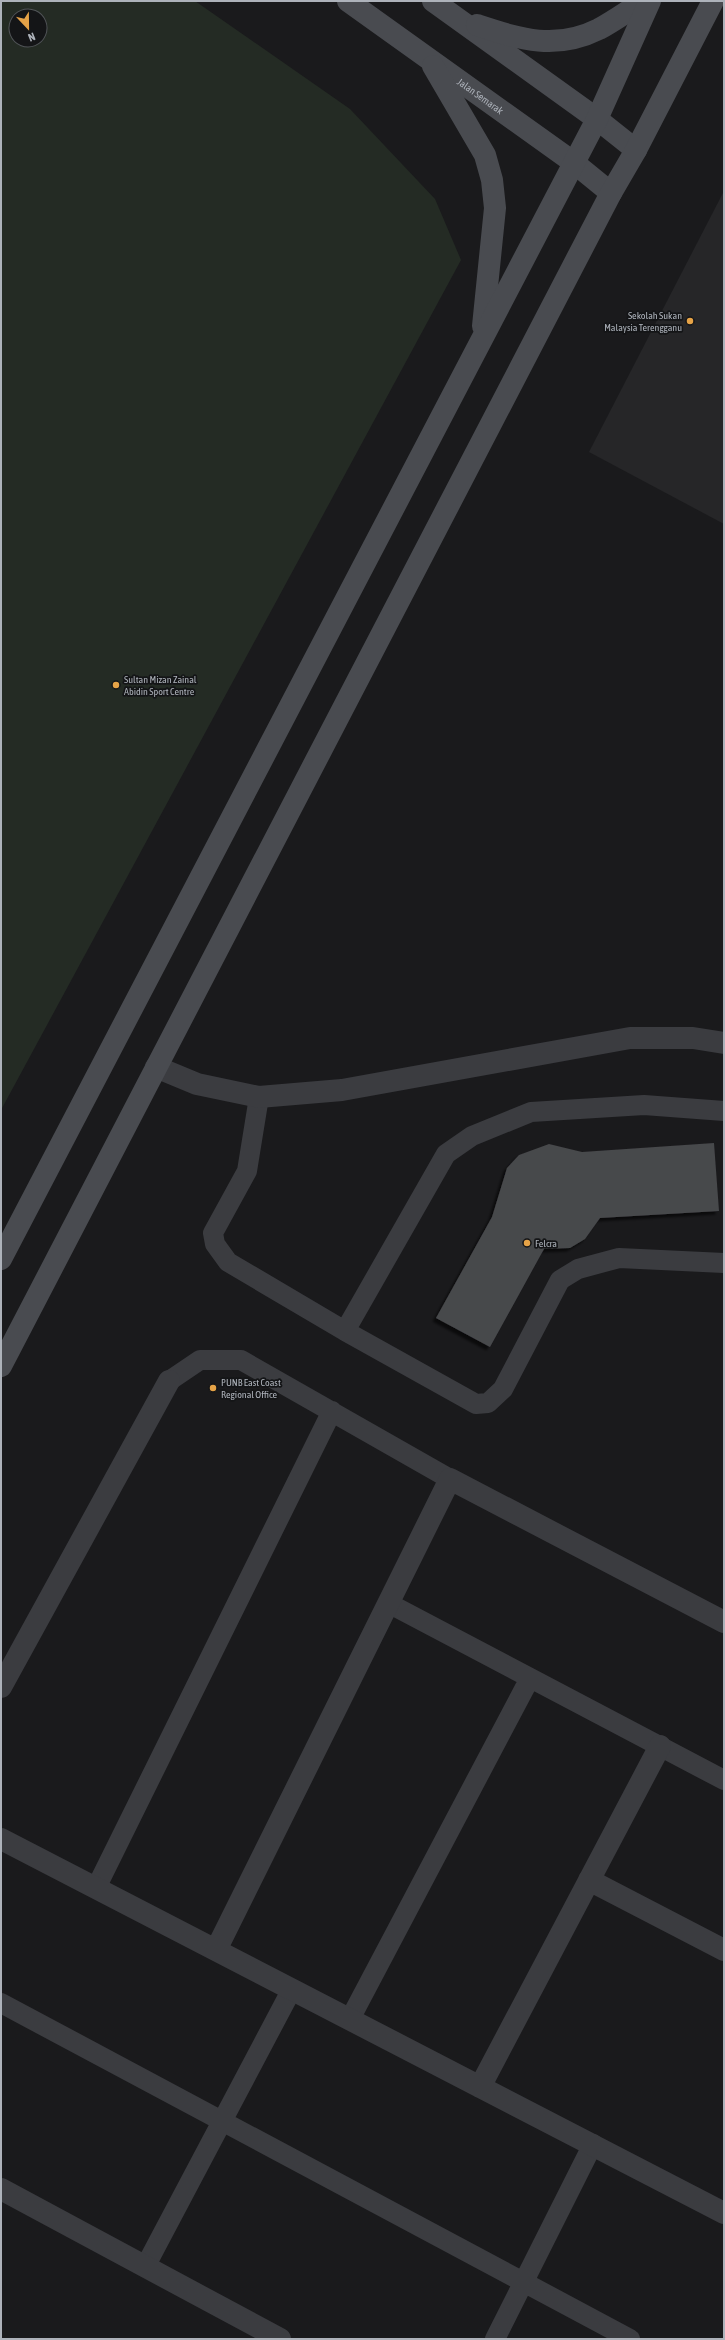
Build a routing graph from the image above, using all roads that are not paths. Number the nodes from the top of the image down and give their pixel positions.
1 (348, 1) edge
2 (433, 1) edge
3 (644, 1) edge
4 (650, 1) edge
5 (713, 1) edge
6 (458, 19) junction
7 (428, 58) junction
8 (597, 119) junction
9 (636, 150) junction
10 (573, 162) junction
11 (610, 193) junction
12 (483, 336) junction
13 (724, 1043) edge
14 (156, 1067) junction
15 (259, 1097) junction
16 (724, 1111) edge
17 (1, 1259) edge
18 (724, 1263) edge
19 (345, 1331) junction
20 (1, 1366) edge
21 (169, 1381) joint
22 (332, 1411) junction
23 (450, 1478) junction
24 (388, 1603) junction
25 (724, 1622) edge
26 (530, 1678) junction
27 (1, 1687) edge
28 (660, 1746) junction
29 (724, 1780) edge
30 (1, 1839) edge
31 (589, 1880) junction
32 (96, 1888) junction
33 (216, 1950) junction
34 (724, 1950) edge
35 (292, 1989) junction
36 (1, 2003) edge
37 (350, 2020) junction
38 (480, 2087) junction
39 (223, 2122) junction
40 (593, 2144) junction
41 (1, 2188) edge
42 (724, 2213) edge
43 (145, 2267) junction
44 (523, 2282) junction
45 (280, 2339) edge
46 (495, 2339) edge
47 (630, 2339) edge

1 - 7 main road, Jalan Semarak
2 - 6 main road
3 - 6 main road
4 - 8 main road
5 - 9 main road
6 - 8 main road
7 - 10 main road, Jalan Semarak
7 - 12 main road
8 - 9 main road
8 - 10 main road
9 - 11 main road
10 - 11 main road, Jalan Semarak
10 - 12 main road
11 - 14 main road
12 - 17 main road
13 - 15 street
14 - 15 street
14 - 20 main road
15 - 19 lane
16 - 19 lane
18 - 19 lane
21 - 22 lane
21 - 27 street
22 - 23 lane
22 - 32 lane
23 - 24 street
23 - 25 street
24 - 26 lane
24 - 33 street
26 - 28 lane
26 - 37 lane
28 - 29 lane
28 - 31 street
30 - 32 street
31 - 34 street
31 - 38 street
32 - 33 street
33 - 35 street
35 - 37 street
35 - 39 lane
36 - 39 lane
37 - 38 street
38 - 40 street
39 - 43 lane
39 - 44 lane
40 - 42 street
40 - 44 lane
41 - 43 street
43 - 45 street
44 - 46 lane
44 - 47 lane

